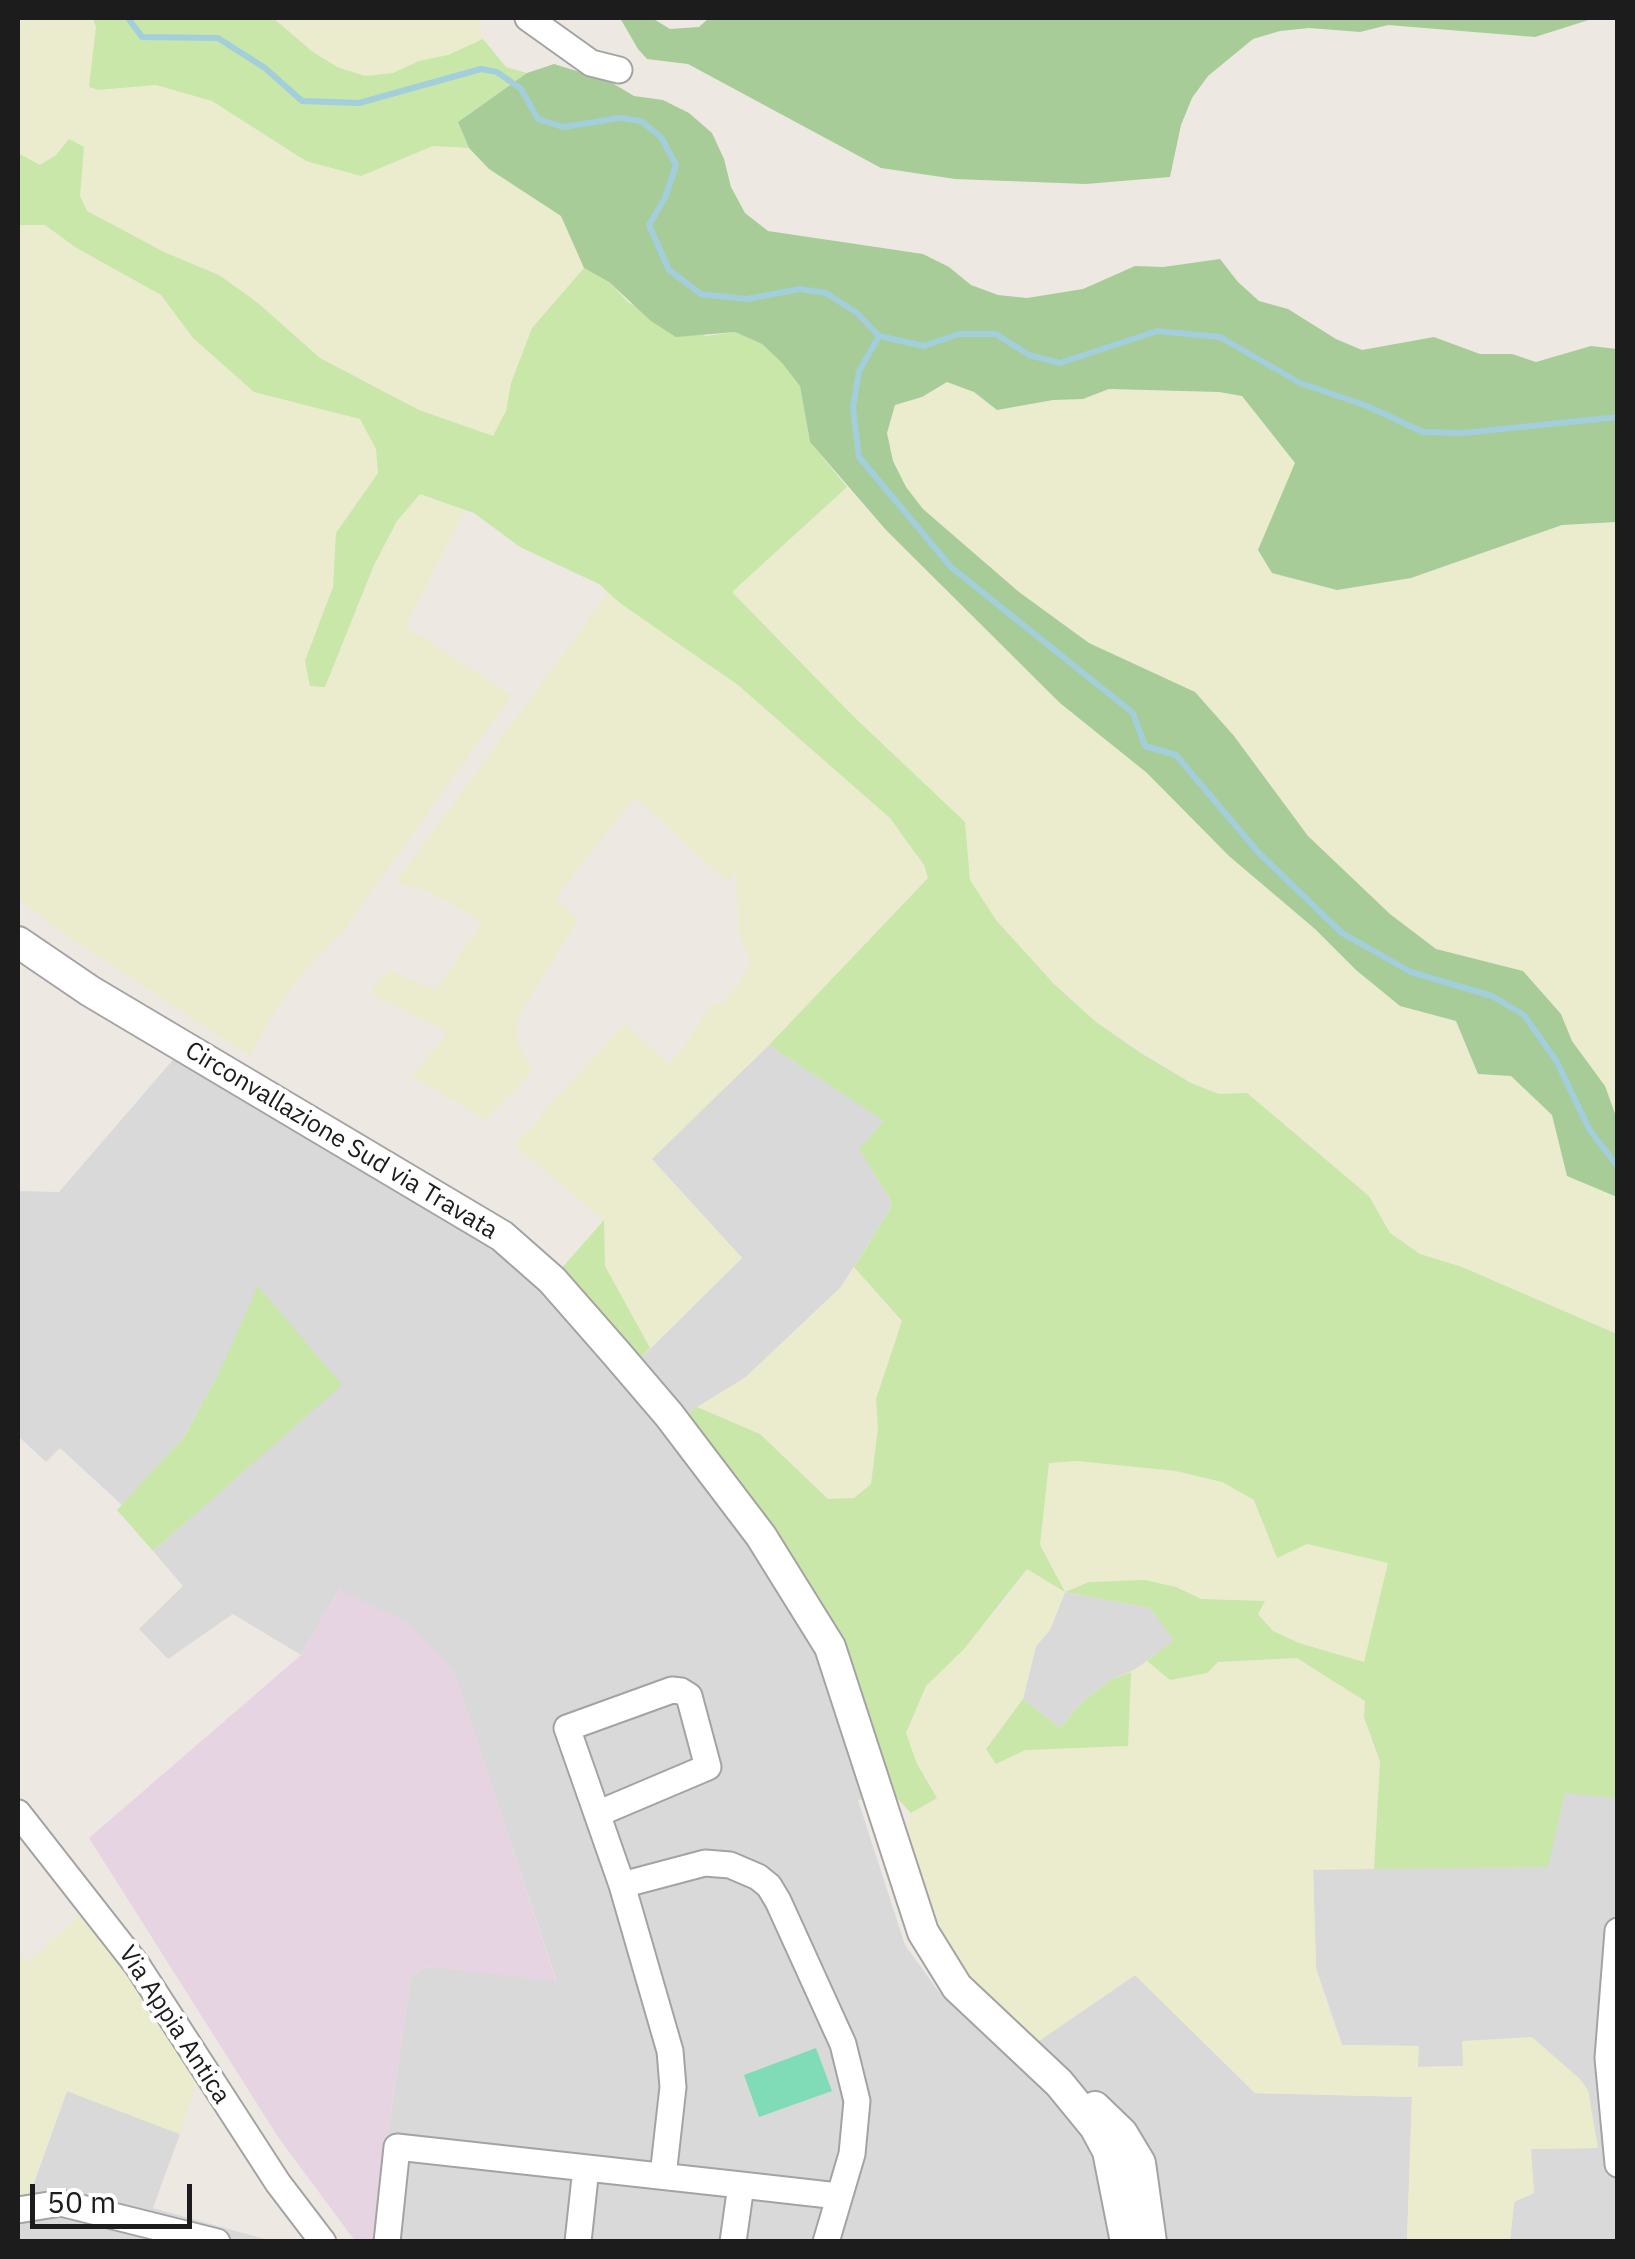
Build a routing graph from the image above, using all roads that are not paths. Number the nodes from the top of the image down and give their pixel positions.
1 (528, 18) edge
2 (619, 70) dead end
3 (18, 942) edge
4 (18, 1813) edge
5 (597, 1814) junction
6 (622, 1884) junction
7 (1618, 1931) edge
8 (1060, 2083) junction
9 (1618, 2164) edge
10 (586, 2168) junction
11 (663, 2176) junction
12 (740, 2184) junction
13 (838, 2196) junction
14 (18, 2210) edge
15 (217, 2242) edge
16 (324, 2242) edge
17 (386, 2242) edge
18 (578, 2242) edge
19 (733, 2242) edge
20 (826, 2242) edge
21 (1126, 2242) edge
22 (1151, 2242) edge

1 - 2 street
3 - 8 street, Circonvallazione Sud via Travata
4 - 16 street, Via Appia Antica
5 - 5 street
5 - 6 street
6 - 11 street
6 - 13 street
7 - 9 street
8 - 21 street
8 - 22 street
10 - 11 street
10 - 17 street
10 - 18 street
11 - 12 street
12 - 13 street
12 - 19 street
13 - 20 street
14 - 15 street

